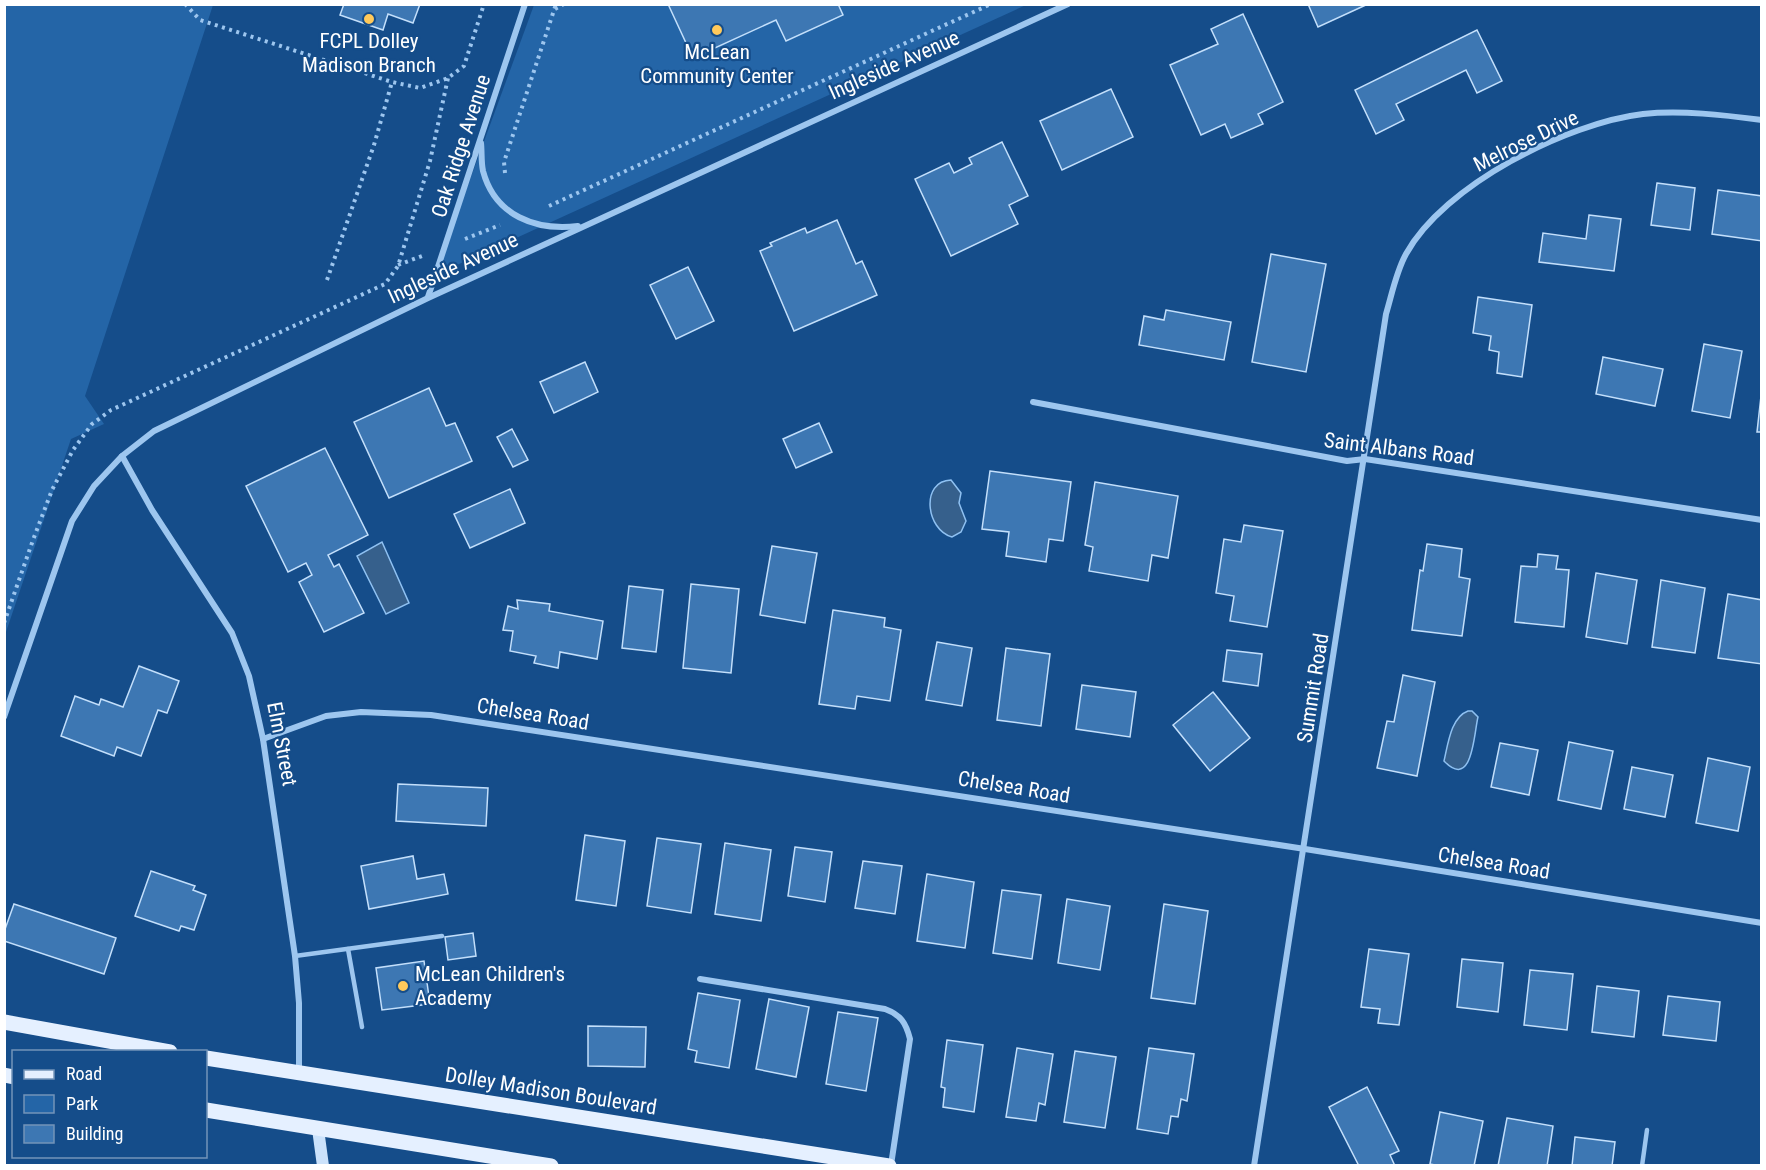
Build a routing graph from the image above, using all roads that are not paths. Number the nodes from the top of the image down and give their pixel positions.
1 (525, 4) edge
2 (1068, 4) edge
3 (1761, 120) edge
4 (480, 139) junction
5 (1426, 224) joint
6 (584, 225) junction
7 (428, 297) junction
8 (1033, 402) dead end
9 (122, 456) junction
10 (1365, 459) junction
11 (1761, 520) edge
12 (4, 717) edge
13 (263, 739) junction
14 (1305, 849) junction
15 (1761, 923) edge
16 (442, 936) dead end
17 (348, 949) junction
18 (295, 956) junction
19 (700, 978) dead end
20 (4, 1022) edge
21 (362, 1027) dead end
22 (159, 1050) edge
23 (207, 1058) edge
24 (299, 1073) junction
25 (207, 1110) edge
26 (318, 1129) junction
27 (1647, 1130) dead end
28 (323, 1166) edge
29 (551, 1166) edge
30 (890, 1166) edge
31 (1254, 1166) edge
32 (1642, 1166) edge

1 - 4 street, Oak Ridge Avenue
2 - 6 street, Ingleside Avenue
3 - 5 street, Melrose Drive
4 - 6 street
4 - 7 street, Oak Ridge Avenue
5 - 10 street, Summit Road
6 - 7 street, Ingleside Avenue
7 - 9 street, Ingleside Avenue
8 - 10 street, Saint Albans Road
9 - 12 street, Ingleside Avenue
9 - 13 street, Elm Street
10 - 11 street, Saint Albans Road
10 - 14 street, Summit Road
13 - 14 street, Chelsea Road
13 - 18 street, Elm Street
14 - 15 street, Chelsea Road
14 - 31 street, Summit Road
16 - 17 lane
17 - 18 lane
17 - 21 lane
18 - 24 street, Elm Street
19 - 30 street
20 - 22 main road
23 - 24 main road, Dolley Madison Boulevard
24 - 30 main road, Dolley Madison Boulevard
25 - 26 main road
26 - 28 street
26 - 29 main road
27 - 32 lane

